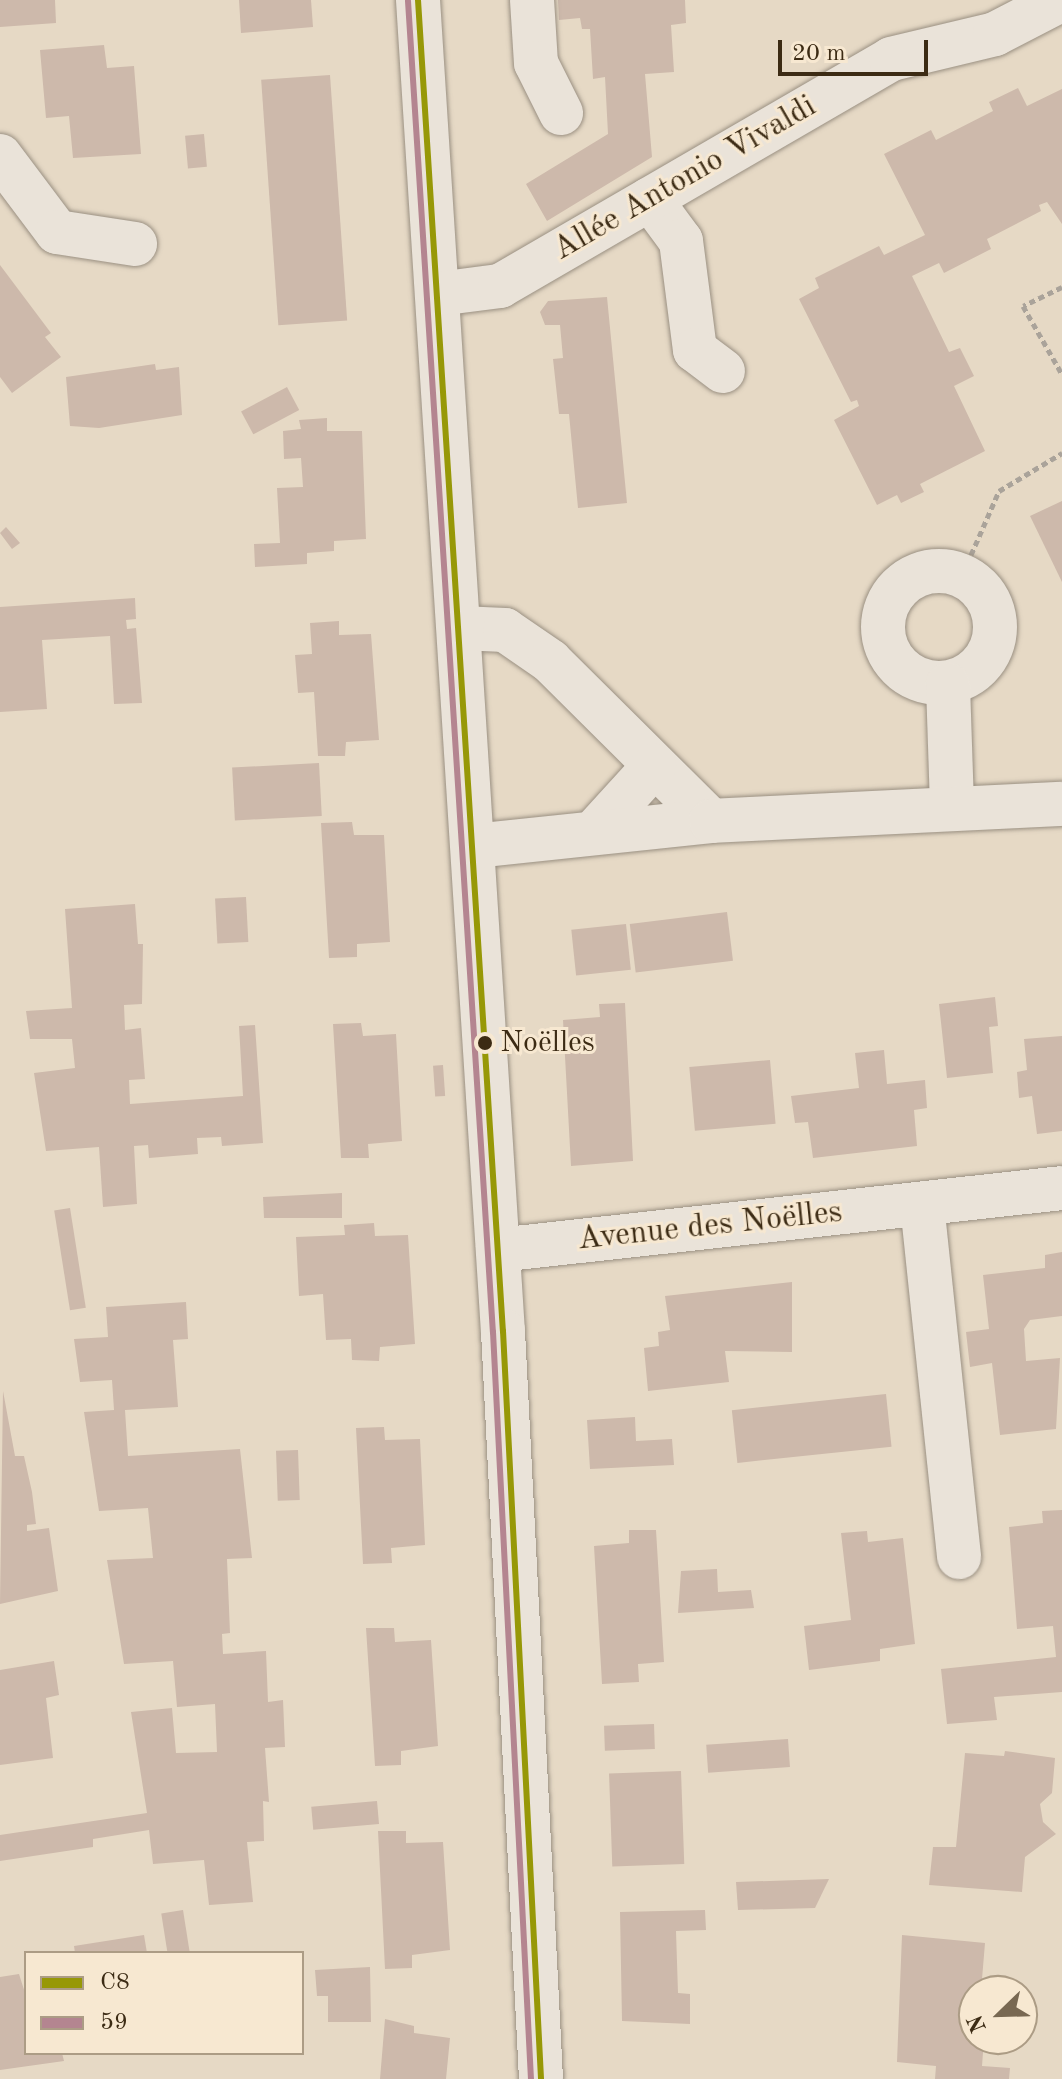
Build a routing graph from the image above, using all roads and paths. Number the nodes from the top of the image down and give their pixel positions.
1 (418, 0) edge
2 (532, 0) edge
3 (1061, 0) edge
4 (561, 113) dead end
5 (0, 156) edge
6 (650, 199) junction
7 (135, 244) dead end
8 (1062, 287) edge
9 (438, 294) junction
10 (723, 371) dead end
11 (1062, 374) edge
12 (1062, 453) edge
13 (963, 573) junction
14 (460, 628) junction
15 (948, 685) junction
16 (654, 766) junction
17 (1062, 804) edge
18 (952, 808) junction
19 (711, 821) junction
20 (593, 833) junction
21 (474, 846) junction
22 (1062, 1188) edge
23 (922, 1204) junction
24 (498, 1250) junction
25 (959, 1557) dead end
26 (541, 2079) edge

1 - 9 street
2 - 4 street
3 - 6 street, Allée Antonio Vivaldi
5 - 7 street
6 - 9 street, Allée Antonio Vivaldi
6 - 10 street
8 - 11 path
9 - 14 street
12 - 13 path
13 - 15 street
13 - 15 street
14 - 16 street
14 - 21 street
15 - 18 street
16 - 19 street
16 - 20 street
17 - 18 street
18 - 19 street
19 - 20 street
20 - 21 street
21 - 24 street
22 - 23 street, Avenue des Noëlles
23 - 24 street, Avenue des Noëlles
23 - 25 street
24 - 26 street

